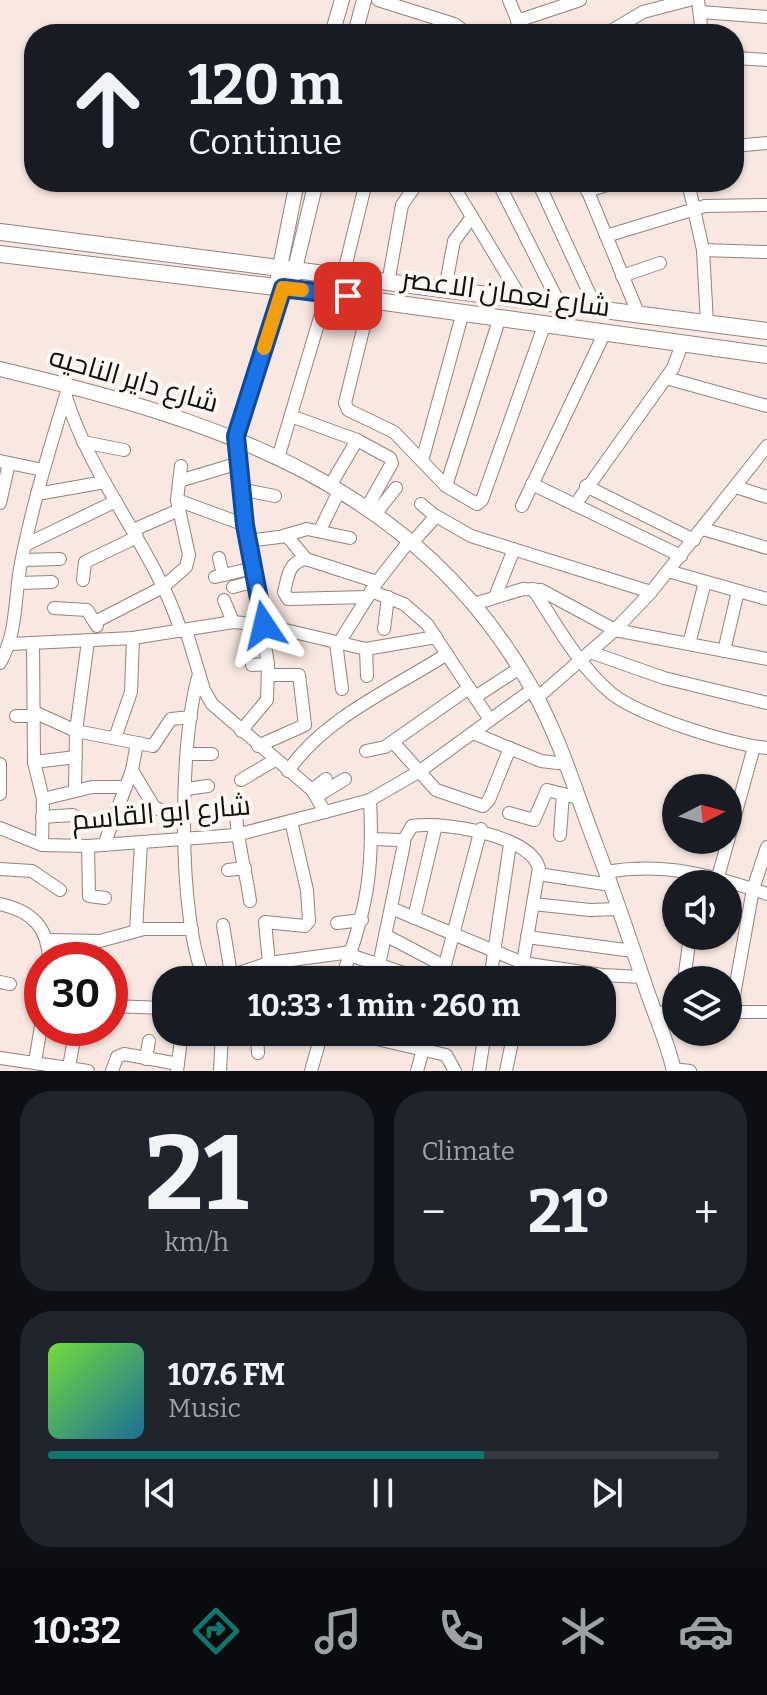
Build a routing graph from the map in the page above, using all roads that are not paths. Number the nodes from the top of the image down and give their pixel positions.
1 (342, 0) edge
2 (364, 0) edge
3 (378, 0) edge
4 (509, 0) edge
5 (580, 0) edge
6 (689, 0) edge
7 (699, 6) edge
8 (767, 17) edge
9 (517, 21) junction
10 (335, 24) edge
11 (358, 24) edge
12 (454, 24) edge
13 (518, 24) edge
14 (624, 24) edge
15 (744, 59) edge
16 (767, 60) edge
17 (767, 143) edge
18 (744, 145) edge
19 (296, 192) edge
20 (313, 192) edge
21 (364, 192) edge
22 (411, 192) edge
23 (457, 192) edge
24 (503, 192) edge
25 (543, 192) edge
26 (588, 192) edge
27 (691, 192) edge
28 (767, 205) edge
29 (695, 208) junction
30 (472, 217) junction
31 (7, 233) edge
32 (606, 236) junction
33 (703, 250) junction
34 (767, 252) edge
35 (5, 255) edge
36 (660, 263) dead end
37 (288, 269) junction
38 (343, 276) junction
39 (622, 276) junction
40 (382, 282) junction
41 (408, 285) junction
42 (283, 288) junction
43 (445, 289) junction
44 (327, 294) junction
45 (521, 298) junction
46 (370, 299) junction
47 (559, 303) junction
48 (405, 304) junction
49 (596, 308) junction
50 (463, 312) junction
51 (638, 313) junction
52 (500, 317) junction
53 (545, 323) junction
54 (707, 323) junction
55 (767, 331) edge
56 (605, 332) junction
57 (683, 342) junction
58 (705, 345) junction
59 (767, 355) edge
60 (0, 369) edge
61 (666, 378) junction
62 (68, 391) junction
63 (767, 406) edge
64 (291, 416) junction
65 (236, 436) junction
66 (357, 440) junction
67 (83, 442) junction
68 (124, 450) dead end
69 (765, 451) edge
70 (278, 458) junction
71 (422, 461) junction
72 (5, 462) edge
73 (236, 464) junction
74 (181, 466) dead end
75 (43, 470) junction
76 (179, 481) junction
77 (105, 482) junction
78 (532, 484) junction
79 (446, 486) junction
80 (586, 486) junction
81 (736, 487) junction
82 (335, 488) junction
83 (396, 488) dead end
84 (240, 489) junction
85 (37, 494) junction
86 (275, 496) dead end
87 (767, 497) edge
88 (116, 501) junction
89 (0, 503) edge
90 (421, 504) dead end
91 (178, 505) junction
92 (575, 505) junction
93 (522, 506) dead end
94 (372, 509) junction
95 (435, 516) junction
96 (245, 525) junction
97 (703, 529) junction
98 (320, 530) junction
99 (135, 534) junction
100 (283, 536) junction
101 (350, 538) dead end
102 (694, 540) junction
103 (247, 541) junction
104 (412, 541) junction
105 (25, 545) junction
106 (767, 548) edge
107 (514, 549) junction
108 (681, 556) junction
109 (219, 558) dead end
110 (60, 559) dead end
111 (306, 559) junction
112 (22, 560) junction
113 (668, 571) junction
114 (254, 575) junction
115 (83, 580) dead end
116 (52, 582) dead end
117 (705, 582) junction
118 (163, 587) junction
119 (233, 587) dead end
120 (17, 589) junction
121 (533, 589) junction
122 (372, 590) junction
123 (738, 591) junction
124 (0, 592) edge
125 (651, 592) junction
126 (388, 597) junction
127 (495, 597) junction
128 (767, 599) edge
129 (224, 600) dead end
130 (474, 604) junction
131 (54, 608) dead end
132 (95, 622) junction
133 (233, 622) junction
134 (264, 625) junction
135 (384, 629) dead end
136 (184, 630) junction
137 (615, 630) junction
138 (436, 637) junction
139 (133, 638) junction
140 (94, 640) junction
141 (337, 642) junction
142 (33, 643) junction
143 (11, 644) junction
144 (689, 644) junction
145 (366, 649) junction
146 (724, 651) junction
147 (447, 654) junction
148 (766, 655) edge
149 (585, 656) junction
150 (0, 662) edge
151 (252, 665) dead end
152 (520, 668) junction
153 (268, 669) junction
154 (199, 674) junction
155 (367, 676) dead end
156 (342, 689) dead end
157 (472, 693) junction
158 (535, 694) junction
159 (81, 695) junction
160 (95, 696) dead end
161 (767, 703) edge
162 (34, 714) junction
163 (16, 716) dead end
164 (191, 717) junction
165 (490, 720) junction
166 (76, 731) junction
167 (241, 731) junction
168 (473, 733) junction
169 (115, 738) junction
170 (393, 742) junction
171 (137, 743) junction
172 (258, 746) junction
173 (760, 747) edge
174 (510, 748) junction
175 (366, 751) dead end
176 (188, 754) junction
177 (212, 754) dead end
178 (76, 757) junction
179 (275, 760) junction
180 (34, 762) junction
181 (0, 764) edge
182 (566, 764) junction
183 (132, 770) junction
184 (288, 771) junction
185 (420, 771) junction
186 (326, 779) dead end
187 (345, 779) dead end
188 (241, 780) dead end
189 (208, 786) dead end
190 (126, 787) junction
191 (186, 789) junction
192 (75, 790) junction
193 (314, 793) junction
194 (0, 794) edge
195 (563, 794) junction
196 (578, 798) junction
197 (43, 799) junction
198 (370, 800) junction
199 (236, 809) dead end
200 (325, 812) junction
201 (509, 813) dead end
202 (73, 815) dead end
203 (42, 817) junction
204 (185, 821) junction
205 (291, 821) junction
206 (436, 825) junction
207 (0, 828) edge
208 (481, 829) junction
209 (236, 835) junction
210 (560, 835) dead end
211 (372, 839) junction
212 (183, 840) junction
213 (403, 841) junction
214 (141, 843) junction
215 (510, 844) junction
216 (42, 845) junction
217 (104, 845) junction
218 (88, 846) junction
219 (767, 847) edge
220 (245, 868) junction
221 (0, 869) edge
222 (228, 870) dead end
223 (665, 870) edge
224 (720, 870) edge
225 (538, 874) junction
226 (608, 878) junction
227 (742, 885) edge
228 (753, 889) junction
229 (60, 890) dead end
230 (767, 894) edge
231 (105, 898) dead end
232 (250, 901) dead end
233 (0, 904) edge
234 (533, 904) junction
235 (391, 908) junction
236 (619, 909) junction
237 (414, 918) junction
238 (362, 920) junction
239 (337, 923) dead end
240 (223, 925) dead end
241 (192, 929) junction
242 (136, 931) junction
243 (452, 934) junction
244 (385, 935) junction
245 (527, 937) junction
246 (49, 940) joint
247 (85, 942) joint
248 (492, 951) junction
249 (633, 951) junction
250 (351, 954) junction
251 (269, 963) junction
252 (523, 963) junction
253 (379, 965) junction
254 (200, 966) edge
255 (237, 966) edge
256 (262, 966) edge
257 (346, 966) edge
258 (382, 966) edge
259 (444, 966) joint
260 (491, 966) edge
261 (522, 966) edge
262 (739, 966) edge
263 (642, 977) junction
264 (128, 1007) edge
265 (152, 1008) edge
266 (742, 1012) edge
267 (767, 1012) edge
268 (655, 1013) junction
269 (662, 1013) edge
270 (149, 1041) dead end
271 (70, 1046) edge
272 (180, 1046) edge
273 (221, 1046) edge
274 (258, 1046) edge
275 (318, 1046) edge
276 (410, 1046) edge
277 (425, 1046) edge
278 (483, 1046) edge
279 (511, 1046) edge
280 (424, 1049) junction
281 (258, 1053) dead end
282 (0, 1058) edge
283 (146, 1059) junction
284 (30, 1065) edge
285 (62, 1068) edge
286 (178, 1068) edge
287 (674, 1070) edge
288 (88, 1071) edge
289 (112, 1071) edge
290 (220, 1071) edge
291 (311, 1071) edge
292 (417, 1071) edge
293 (455, 1071) edge
294 (479, 1071) edge
295 (506, 1071) edge
296 (690, 1071) edge

1 - 10 street
2 - 11 street
3 - 12 street
4 - 9 street
5 - 9 street
6 - 14 street
7 - 8 street
9 - 13 street
15 - 16 street
17 - 18 street
19 - 37 street
20 - 37 street
21 - 38 street
22 - 40 street
23 - 30 street
24 - 47 street
25 - 49 street
26 - 32 street
27 - 29 street
28 - 29 street
29 - 32 street
29 - 33 street
30 - 43 street
30 - 45 street
31 - 35 main road
31 - 37 main road, شارع نعمان الاعصر
32 - 39 street
33 - 34 street
33 - 54 street
35 - 42 main road, شارع نعمان الاعصر
36 - 39 street
37 - 38 main road, شارع نعمان الاعصر
37 - 42 street
38 - 40 main road, شارع نعمان الاعصر
39 - 51 street
40 - 41 main road, شارع نعمان الاعصر
40 - 46 street
41 - 43 main road, شارع نعمان الاعصر
41 - 48 main road
42 - 44 main road, شارع نعمان الاعصر
42 - 65 street
43 - 45 main road, شارع نعمان الاعصر
44 - 46 main road, شارع نعمان الاعصر
44 - 64 street
45 - 47 main road, شارع نعمان الاعصر
46 - 48 main road, شارع نعمان الاعصر
46 - 71 street
47 - 49 main road, شارع نعمان الاعصر
48 - 50 main road, شارع نعمان الاعصر
49 - 51 main road, شارع نعمان الاعصر
50 - 52 main road, شارع نعمان الاعصر
50 - 71 street
51 - 54 main road, شارع نعمان الاعصر
52 - 53 main road, شارع نعمان الاعصر
52 - 79 street
53 - 56 main road, شارع نعمان الاعصر
53 - 79 street
54 - 55 main road, شارع نعمان الاعصر
54 - 58 main road
56 - 57 main road, شارع نعمان الاعصر
56 - 78 street
57 - 58 main road, شارع نعمان الاعصر
57 - 61 street
58 - 59 main road, شارع نعمان الاعصر
60 - 62 street, شارع داير الناحيه
61 - 63 street
61 - 80 street
62 - 65 street, شارع داير الناحيه
62 - 67 street
62 - 75 street
64 - 66 street
64 - 70 street
65 - 70 street, شارع داير الناحيه
65 - 73 street
66 - 82 street
66 - 94 street
67 - 68 street
67 - 77 street
69 - 81 street, شارع ابو القاسم
70 - 82 street, شارع داير الناحيه
71 - 79 street
72 - 75 street
72 - 89 street
73 - 76 street
73 - 84 street
74 - 76 street
75 - 85 street
76 - 91 street
77 - 85 street
77 - 88 street
78 - 92 street
78 - 93 street
80 - 92 street
80 - 102 street
81 - 87 street
81 - 97 street, شارع ابو القاسم
82 - 94 street, شارع داير الناحيه
82 - 98 street
83 - 94 street
84 - 86 street
84 - 96 street
85 - 105 street
88 - 99 street
88 - 105 street
90 - 95 street
91 - 96 street
91 - 99 street
91 - 118 street
92 - 108 street
94 - 104 street, شارع داير الناحيه
95 - 104 street
95 - 107 street
96 - 103 street
97 - 102 street, شارع ابو القاسم
97 - 106 street
98 - 100 street
98 - 101 street
99 - 115 street
99 - 118 street
100 - 103 street
100 - 111 street
102 - 108 street, شارع ابو القاسم
103 - 114 street
104 - 122 street
104 - 130 street, شارع داير الناحيه
105 - 112 street
107 - 125 street
107 - 127 street
108 - 113 street, شارع ابو القاسم
109 - 114 street
110 - 112 street
111 - 122 street
111 - 122 street
112 - 120 street
113 - 117 street
113 - 125 street, شارع ابو القاسم
114 - 119 street
114 - 134 street
116 - 120 street
117 - 123 street
117 - 144 street
118 - 132 street
118 - 136 street
120 - 124 street
120 - 143 street
121 - 127 street
121 - 137 street
121 - 149 street
122 - 126 street
122 - 141 street
123 - 128 street
123 - 146 street
125 - 137 street, شارع ابو القاسم
126 - 135 street
126 - 138 street
127 - 130 street
129 - 133 street
130 - 152 street, شارع داير الناحيه
131 - 132 street
132 - 140 street
133 - 134 street
133 - 136 street
134 - 141 street
134 - 153 street
136 - 139 street
136 - 154 street
137 - 144 street
137 - 149 street, شارع ابو القاسم
138 - 145 street
138 - 147 street
139 - 140 street
139 - 169 street
140 - 142 street
140 - 159 street
141 - 145 street
141 - 156 street
142 - 143 street
142 - 162 street
143 - 150 street
144 - 146 street
145 - 155 street
146 - 148 street
147 - 157 street
147 - 184 street
149 - 158 street, شارع ابو القاسم
149 - 161 street
149 - 173 street
151 - 153 street
152 - 157 street
152 - 158 street, شارع داير الناحيه
153 - 167 street
153 - 172 street
154 - 164 street
154 - 167 street
157 - 165 street
157 - 170 street
158 - 165 street, شارع ابو القاسم
158 - 182 street, شارع داير الناحيه
159 - 160 street
159 - 166 street
162 - 163 street
162 - 166 street
162 - 180 street
164 - 171 street
164 - 176 street
165 - 168 street, شارع ابو القاسم
166 - 169 street
166 - 178 street
167 - 172 street
168 - 174 street
168 - 185 street, شارع ابو القاسم
169 - 171 street
170 - 175 street
170 - 185 street
171 - 183 street
172 - 179 street
173 - 224 street
174 - 182 street
174 - 185 street
176 - 177 street
176 - 191 street
178 - 180 street
178 - 192 street
179 - 184 street
179 - 188 street
180 - 197 street
181 - 194 street
182 - 196 street, شارع داير الناحيه
183 - 190 street
183 - 204 street
184 - 193 street
185 - 198 street, شارع ابو القاسم
186 - 193 street
187 - 193 street
189 - 191 street
190 - 192 street
190 - 217 street
191 - 204 street
192 - 197 street
193 - 200 street
195 - 196 street
195 - 201 street
195 - 210 street
196 - 226 street, شارع داير الناحيه
197 - 203 street
198 - 200 street, شارع ابو القاسم
198 - 211 street
199 - 209 street
200 - 205 street, شارع ابو القاسم
202 - 203 street
203 - 216 street
204 - 212 street
205 - 209 street, شارع ابو القاسم
205 - 251 street
206 - 208 street
206 - 213 street
206 - 237 street
207 - 216 street, شارع ابو القاسم
208 - 215 street
208 - 243 street
209 - 212 street, شارع ابو القاسم
209 - 220 street
211 - 213 street
211 - 238 street
212 - 214 street, شارع ابو القاسم
212 - 241 street
213 - 235 street
214 - 217 street, شارع ابو القاسم
214 - 242 street
215 - 225 street
215 - 248 street
216 - 218 street, شارع ابو القاسم
217 - 218 street, شارع ابو القاسم
218 - 231 street
219 - 228 street
220 - 222 street
220 - 232 street
221 - 229 street
223 - 226 street
225 - 226 street
225 - 234 street
226 - 236 street, شارع داير الناحيه
227 - 228 street
228 - 230 street
228 - 262 street
233 - 246 street
234 - 236 street
234 - 245 street
235 - 237 street
235 - 244 street
236 - 249 street, شارع داير الناحيه
237 - 243 street
238 - 239 street
238 - 250 street
240 - 255 street
241 - 242 street
241 - 254 street
242 - 247 street
243 - 248 street
243 - 259 street
244 - 253 street
244 - 259 street
245 - 249 street
245 - 252 street
246 - 247 street
248 - 252 street
248 - 260 street
249 - 263 street, شارع داير الناحيه
250 - 251 street
250 - 253 street
250 - 257 street
251 - 256 street
252 - 261 street
252 - 263 street
253 - 258 street
263 - 268 street, شارع داير الناحيه
264 - 265 street
266 - 267 street
268 - 269 street
268 - 287 street, شارع داير الناحيه
270 - 283 street
271 - 285 street
272 - 286 street
273 - 290 street
274 - 281 street
275 - 291 street
276 - 280 street
277 - 280 street
278 - 294 street
279 - 295 street
280 - 292 street
280 - 293 street
282 - 284 street
283 - 286 street
283 - 289 street
284 - 285 street
285 - 288 street
287 - 296 street

